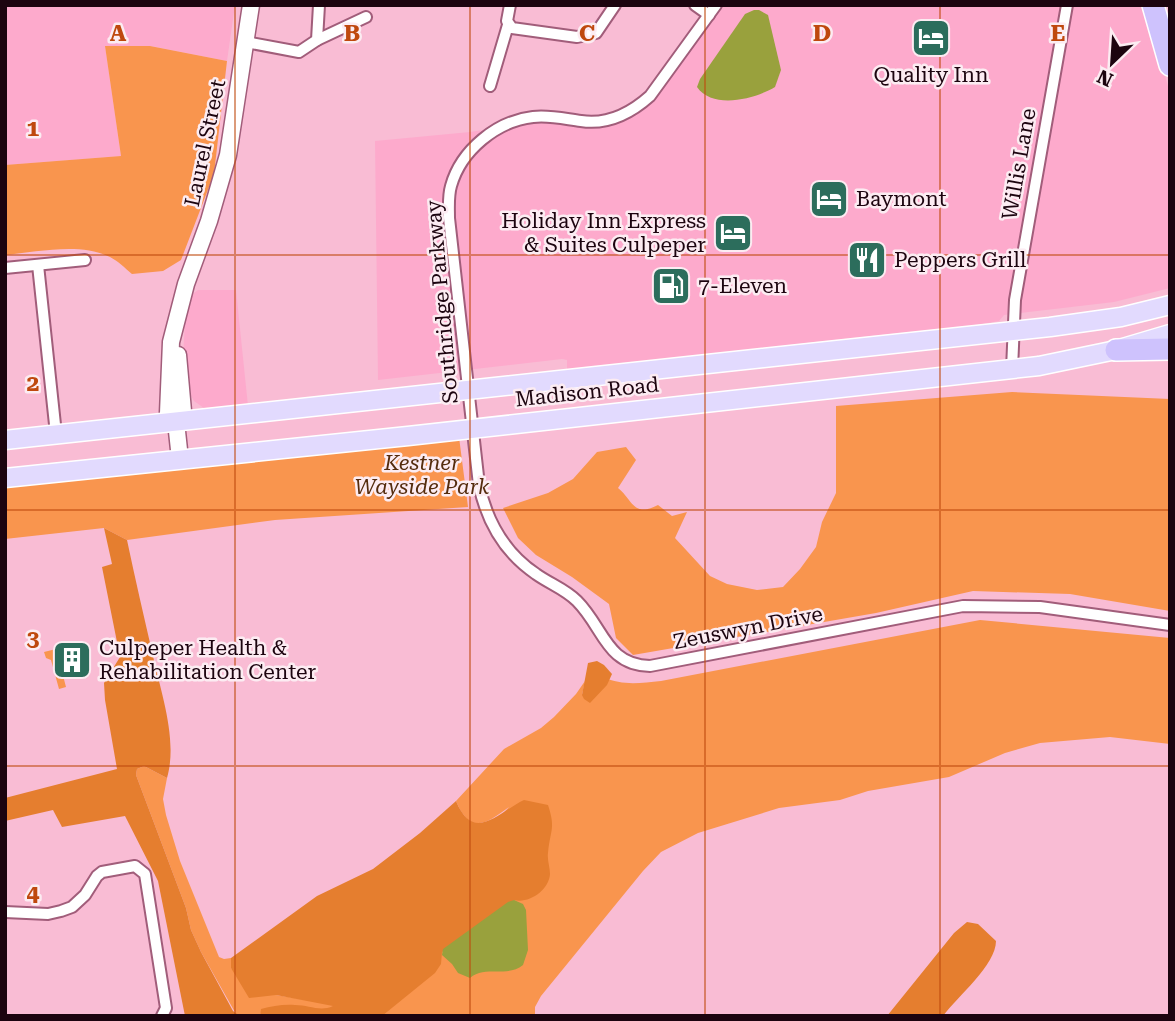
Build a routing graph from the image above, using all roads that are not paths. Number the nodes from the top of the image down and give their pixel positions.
1 (251, 5) edge
2 (319, 5) edge
3 (510, 5) edge
4 (615, 5) edge
5 (695, 5) edge
6 (1067, 5) edge
7 (1153, 5) edge
8 (712, 10) edge
9 (366, 17) dead end
10 (509, 25) junction
11 (317, 40) junction
12 (246, 42) junction
13 (1170, 65) edge
14 (490, 86) dead end
15 (85, 260) dead end
16 (38, 265) junction
17 (5, 268) edge
18 (1170, 305) edge
19 (1012, 330) junction
20 (1170, 334) edge
21 (1170, 349) edge
22 (1116, 350) junction
23 (1012, 369) junction
24 (468, 390) junction
25 (176, 422) junction
26 (473, 428) junction
27 (56, 434) junction
28 (5, 440) edge
29 (180, 460) junction
30 (5, 478) edge
31 (1170, 625) edge
32 (5, 912) edge
33 (162, 1016) edge

1 - 12 street, Laurel Street
2 - 11 street
3 - 10 street
4 - 10 street
5 - 8 street
6 - 19 street, Willis Lane
7 - 13 highway
8 - 24 street, Southridge Parkway
9 - 11 street
10 - 14 street
11 - 12 street
12 - 25 street, Laurel Street
15 - 16 street
16 - 17 street
16 - 27 street
18 - 19 main road, Madison Road
19 - 23 street, Willis Lane
19 - 24 main road, Madison Road
20 - 22 main road, Madison Road
21 - 22 highway
22 - 23 main road, Madison Road
23 - 26 main road, Madison Road
24 - 25 main road, Madison Road
24 - 26 street, Southridge Parkway
25 - 27 main road, Madison Road
25 - 29 street, Laurel Street
26 - 29 main road, Madison Road
26 - 31 street, Zeuswyn Drive
27 - 28 main road, Madison Road
29 - 30 main road, Madison Road
32 - 33 street

